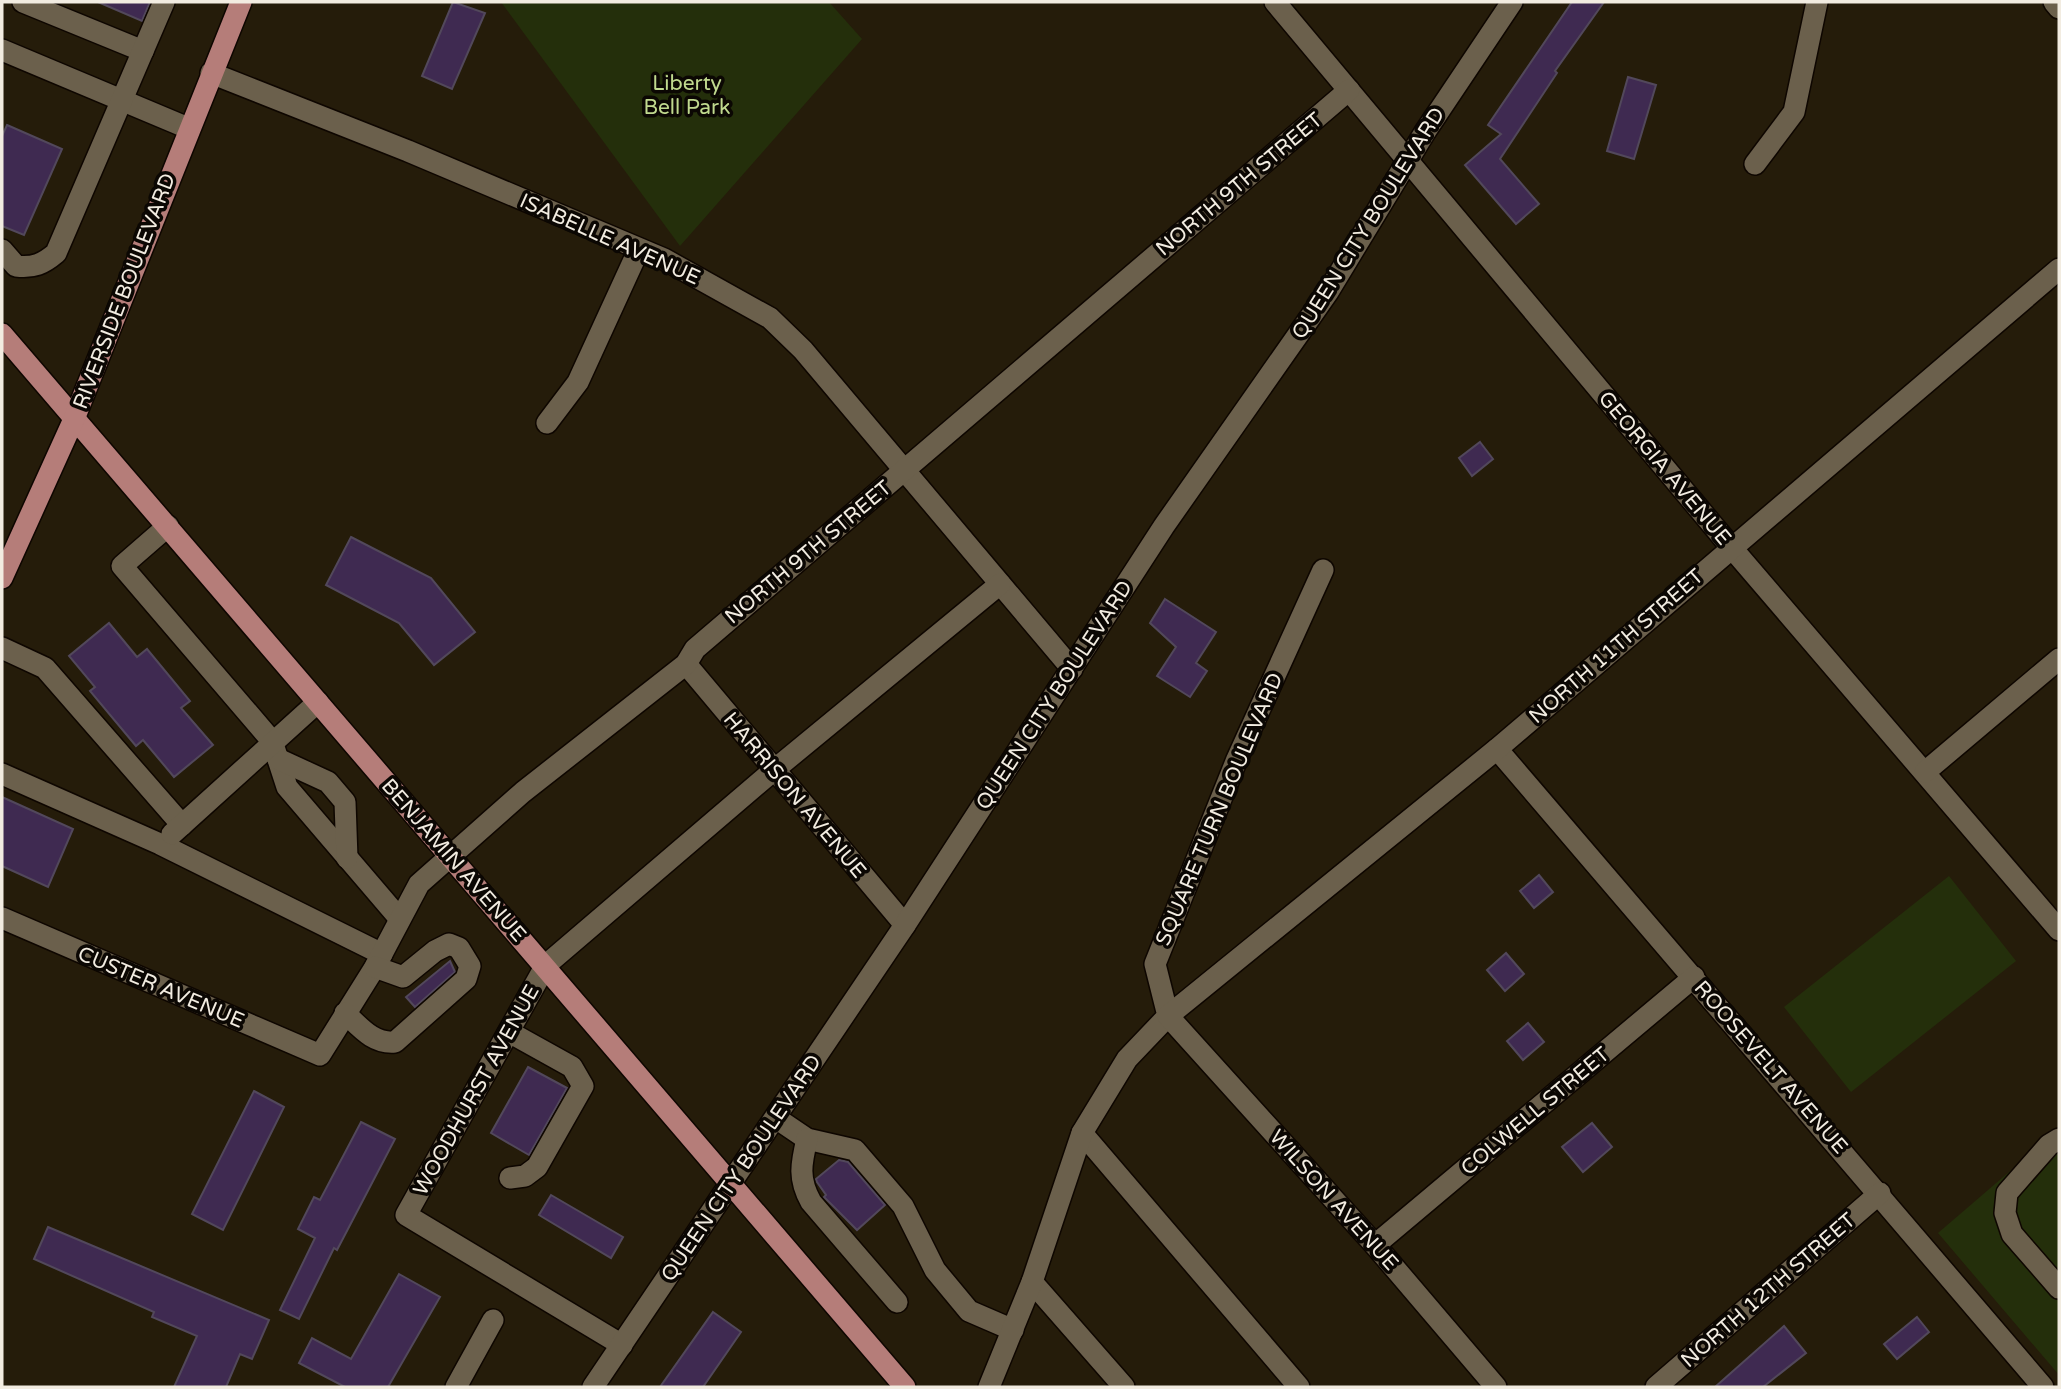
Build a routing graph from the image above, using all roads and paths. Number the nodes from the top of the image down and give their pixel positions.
1 (23, 2) edge
2 (164, 2) edge
3 (241, 2) edge
4 (1275, 2) edge
5 (1512, 2) edge
6 (1817, 2) edge
7 (2054, 2) edge
8 (2059, 8) edge
9 (2, 50) edge
10 (143, 51) junction
11 (211, 73) junction
12 (1349, 90) junction
13 (122, 99) junction
14 (188, 128) junction
15 (1408, 160) junction
16 (1755, 164) dead end
17 (639, 249) junction
18 (2, 250) edge
19 (2059, 269) edge
20 (2, 334) edge
21 (74, 419) junction
22 (547, 423) dead end
23 (904, 470) junction
24 (168, 526) junction
25 (1731, 547) junction
26 (1323, 570) dead end
27 (2, 578) edge
28 (1000, 584) junction
29 (10, 651) edge
30 (2059, 659) edge
31 (686, 664) junction
32 (1072, 669) junction
33 (318, 702) junction
34 (1497, 749) junction
35 (275, 750) junction
36 (775, 770) junction
37 (1925, 772) junction
38 (2, 774) edge
39 (182, 825) junction
40 (160, 844) junction
41 (449, 857) junction
42 (347, 858) junction
43 (2, 918) edge
44 (399, 918) junction
45 (905, 925) junction
46 (2059, 930) edge
47 (378, 961) junction
48 (546, 965) junction
49 (1694, 977) junction
50 (345, 1013) junction
51 (1168, 1016) junction
52 (509, 1032) junction
53 (320, 1055) joint
54 (776, 1118) junction
55 (1082, 1133) junction
56 (807, 1139) junction
57 (2059, 1139) edge
58 (510, 1178) dead end
59 (731, 1181) junction
60 (1880, 1193) junction
61 (1375, 1245) junction
62 (1032, 1282) junction
63 (2059, 1288) edge
64 (897, 1302) dead end
65 (493, 1320) dead end
66 (1013, 1330) junction
67 (622, 1345) junction
68 (456, 1387) edge
69 (593, 1387) edge
70 (905, 1387) edge
71 (989, 1387) edge
72 (1124, 1387) edge
73 (1299, 1387) edge
74 (1496, 1387) edge
75 (1656, 1387) edge
76 (2043, 1387) edge

1 - 10 street
2 - 10 street
3 - 11 main road, RIVERSIDE BOULEVARD
4 - 12 street, GEORGIA AVENUE
5 - 15 street, QUEEN CITY BOULEVARD
6 - 16 street
7 - 8 street
9 - 13 street
10 - 13 street
11 - 14 main road, RIVERSIDE BOULEVARD
11 - 17 street, ISABELLE AVENUE
12 - 15 street, GEORGIA AVENUE
12 - 23 street, NORTH 9TH STREET
13 - 14 street
13 - 18 street
14 - 21 main road, RIVERSIDE BOULEVARD
15 - 25 street, GEORGIA AVENUE
15 - 32 street, QUEEN CITY BOULEVARD
17 - 22 street
17 - 23 street, ISABELLE AVENUE
19 - 25 street, NORTH 11TH STREET
20 - 21 main road, BENJAMIN AVENUE
21 - 24 main road, BENJAMIN AVENUE
21 - 27 main road, RIVERSIDE BOULEVARD
23 - 28 street, ISABELLE AVENUE
23 - 31 street, NORTH 9TH STREET
24 - 33 main road, BENJAMIN AVENUE
24 - 35 street
25 - 34 street, NORTH 11TH STREET
25 - 37 street, GEORGIA AVENUE
26 - 51 street, SQUARE TURN BOULEVARD
28 - 32 street, ISABELLE AVENUE
28 - 36 street
29 - 39 street
30 - 37 street
31 - 36 street, HARRISON AVENUE
31 - 41 street, NORTH 9TH STREET
32 - 45 street, QUEEN CITY BOULEVARD
33 - 35 street
33 - 41 main road, BENJAMIN AVENUE
34 - 49 street, ROOSEVELT AVENUE
34 - 51 street, NORTH 11TH STREET
35 - 39 street
35 - 42 street
35 - 42 street
36 - 45 street, HARRISON AVENUE
36 - 48 street
37 - 46 street, GEORGIA AVENUE
38 - 40 street
39 - 40 street
40 - 47 street
41 - 44 street, NORTH 9TH STREET
41 - 48 main road, BENJAMIN AVENUE
42 - 44 street
43 - 53 street, CUSTER AVENUE
44 - 47 street, NORTH 9TH STREET
45 - 54 street, QUEEN CITY BOULEVARD
47 - 50 street, NORTH 9TH STREET
47 - 50 street
48 - 52 street, WOODHURST AVENUE
48 - 59 main road, BENJAMIN AVENUE
49 - 60 street, ROOSEVELT AVENUE
49 - 61 street, COLWELL STREET
50 - 53 street, NORTH 9TH STREET
51 - 55 street
51 - 61 street, WILSON AVENUE
52 - 58 street
52 - 67 street, WOODHURST AVENUE
54 - 56 street
54 - 59 street, QUEEN CITY BOULEVARD
55 - 62 street
55 - 73 street
56 - 64 street
56 - 66 street
57 - 63 street
59 - 67 street, QUEEN CITY BOULEVARD
59 - 70 main road, BENJAMIN AVENUE
60 - 75 street, NORTH 12TH STREET
60 - 76 street, ROOSEVELT AVENUE
61 - 74 street, WILSON AVENUE
62 - 66 street
62 - 72 street
65 - 68 street
66 - 71 street
67 - 69 street, QUEEN CITY BOULEVARD

